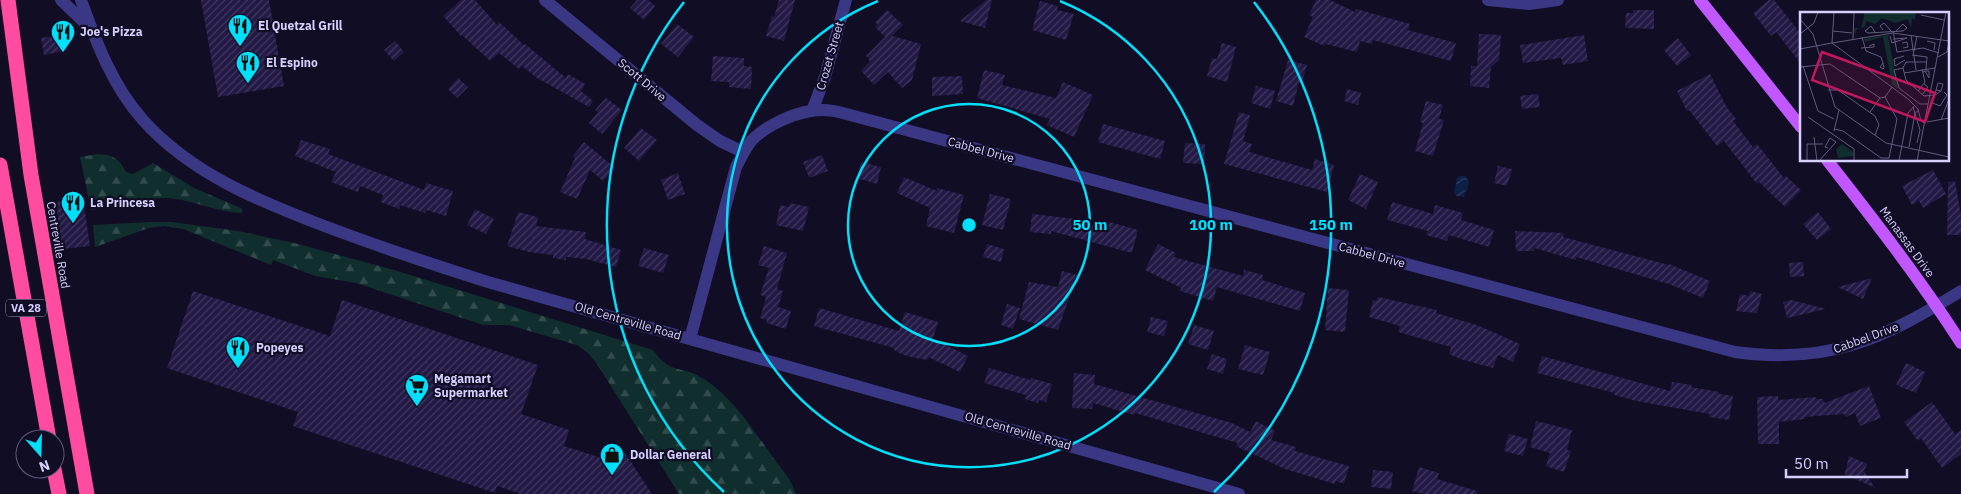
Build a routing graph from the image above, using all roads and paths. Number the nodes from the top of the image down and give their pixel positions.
1 (8, 0) edge
2 (61, 0) edge
3 (81, 0) edge
4 (545, 0) edge
5 (846, 0) edge
6 (1488, 0) edge
7 (1558, 0) edge
8 (1700, 0) edge
9 (0, 20) edge
10 (92, 30) junction
11 (16, 59) junction
12 (812, 110) junction
13 (1800, 126) edge
14 (743, 152) junction
15 (1828, 161) edge
16 (0, 165) edge
17 (1961, 291) edge
18 (1937, 306) junction
19 (690, 339) junction
20 (1961, 344) edge
21 (47, 429) edge
22 (56, 479) edge
23 (59, 494) edge
24 (87, 494) edge
25 (1239, 494) edge

1 - 11 highway, Centreville Road / VA 28
2 - 10 street, Old Centreville Road
3 - 10 street, Old Centreville Road
4 - 14 street, Scott Drive
5 - 12 street, Crozet Street
6 - 7 street
8 - 13 main road
9 - 11 highway
10 - 19 street, Old Centreville Road
11 - 24 highway, Centreville Road / VA 28
12 - 14 street, Cabbel Drive
12 - 18 street, Cabbel Drive
14 - 19 street, Cabbel Drive
15 - 18 main road, Manassas Drive
16 - 21 highway, VA 28
17 - 18 street, Cabbel Drive
18 - 20 main road, Manassas Drive
19 - 25 street, Old Centreville Road
22 - 23 highway

